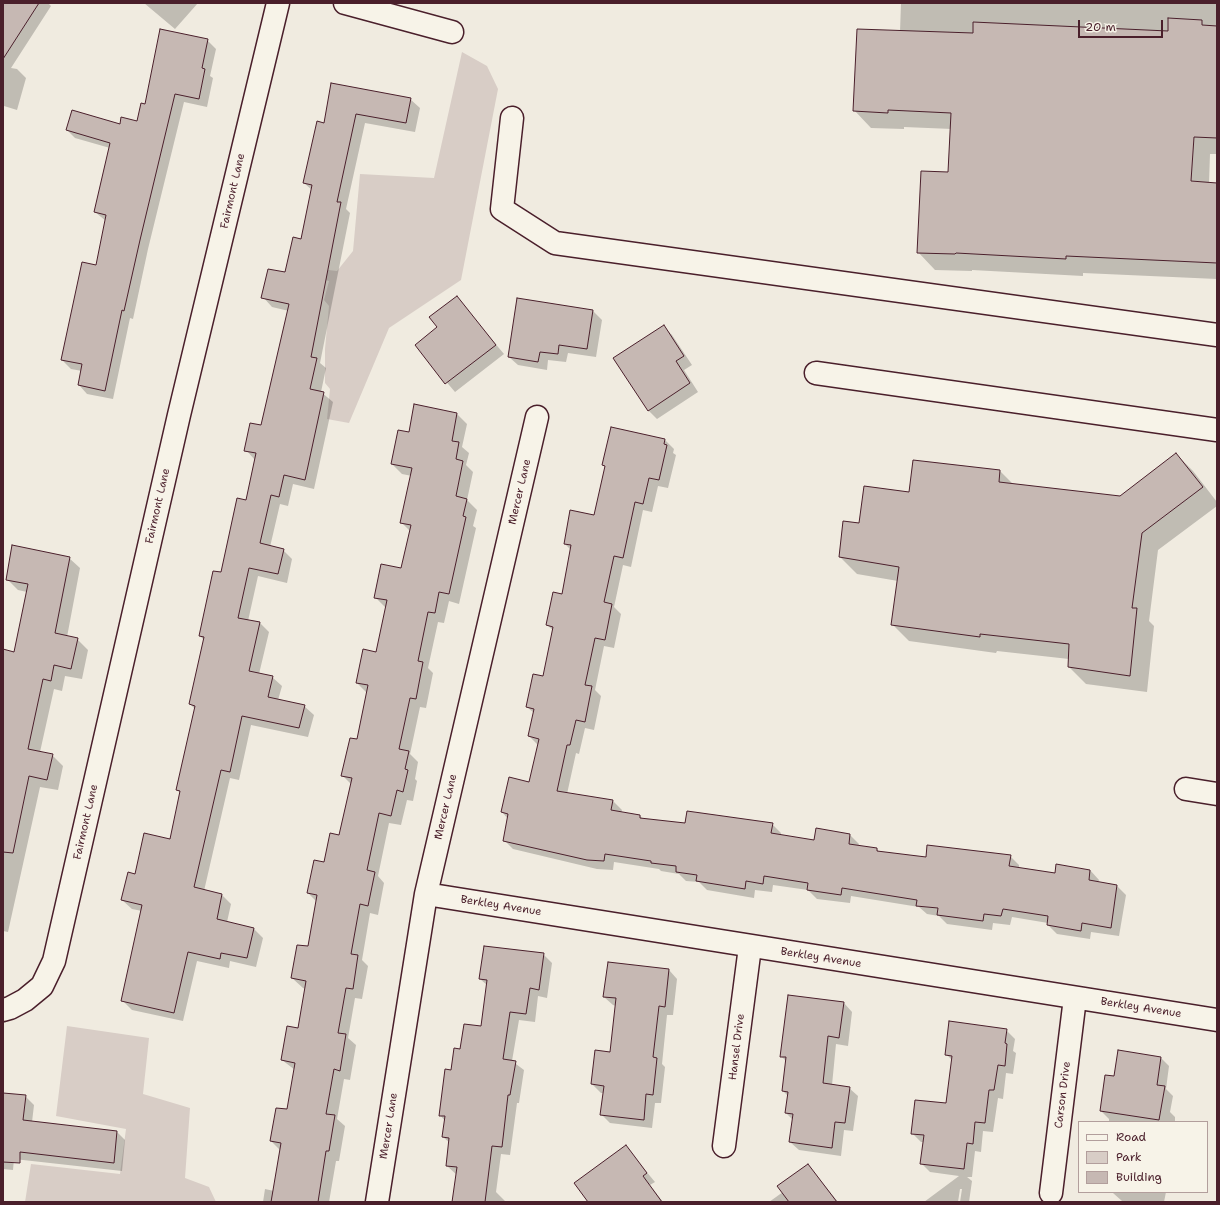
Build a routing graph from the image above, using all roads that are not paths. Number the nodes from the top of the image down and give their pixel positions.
1 (278, 3) edge
2 (345, 3) edge
3 (452, 32) dead end
4 (512, 118) dead end
5 (1217, 334) edge
6 (816, 373) dead end
7 (537, 417) dead end
8 (1217, 430) edge
9 (1186, 789) dead end
10 (1217, 794) edge
11 (426, 894) junction
12 (750, 947) junction
13 (1075, 998) junction
14 (3, 1010) edge
15 (1217, 1020) edge
16 (724, 1146) dead end
17 (1051, 1192) dead end
18 (377, 1202) edge

1 - 14 street, Fairmont Lane
2 - 3 street
4 - 5 street
6 - 8 street
7 - 11 street, Mercer Lane
9 - 10 street
11 - 12 street, Berkley Avenue
11 - 18 street, Mercer Lane
12 - 13 street, Berkley Avenue
12 - 16 street, Hansel Drive
13 - 15 street, Berkley Avenue
13 - 17 street, Carson Drive

